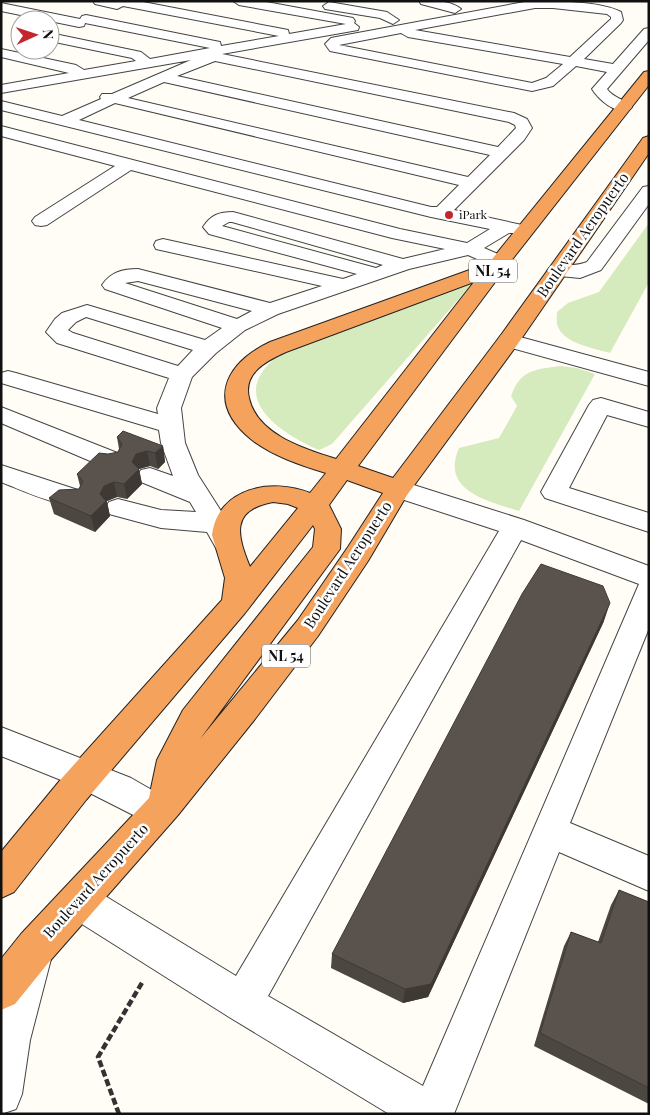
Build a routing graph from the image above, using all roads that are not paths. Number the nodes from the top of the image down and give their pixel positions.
1 (182, 1) edge
2 (240, 1) edge
3 (303, 1) edge
4 (364, 1) edge
5 (425, 1) edge
6 (489, 2) edge
7 (122, 3) edge
8 (1, 7) edge
9 (455, 9) junction
10 (394, 19) junction
11 (75, 22) edge
12 (361, 25) junction
13 (326, 31) junction
14 (649, 32) edge
15 (291, 38) junction
16 (255, 44) junction
17 (221, 50) junction
18 (8, 54) edge
19 (60, 54) edge
20 (185, 62) junction
21 (574, 62) junction
22 (146, 63) junction
23 (111, 69) junction
24 (616, 69) junction
25 (18, 72) dead end
26 (216, 73) dead end
27 (649, 75) edge
28 (163, 77) junction
29 (41, 82) junction
30 (83, 86) junction
31 (139, 88) junction
32 (1, 89) edge
33 (168, 94) dead end
34 (25, 97) junction
35 (113, 99) junction
36 (1, 101) edge
37 (1, 105) edge
38 (145, 106) junction
39 (624, 107) junction
40 (85, 112) junction
41 (130, 115) dead end
42 (65, 120) junction
43 (105, 130) junction
44 (1, 131) edge
45 (499, 133) dead end
46 (518, 137) junction
47 (649, 141) edge
48 (236, 147) dead end
49 (502, 153) junction
50 (468, 163) dead end
51 (129, 164) junction
52 (487, 167) junction
53 (471, 183) junction
54 (649, 191) edge
55 (436, 195) dead end
56 (454, 200) junction
57 (441, 213) junction
58 (41, 221) dead end
59 (516, 229) junction
60 (163, 245) dead end
61 (470, 249) junction
62 (498, 264) junction
63 (403, 265) junction
64 (557, 271) junction
65 (378, 274) junction
66 (345, 286) junction
67 (271, 310) junction
68 (238, 326) junction
69 (509, 340) junction
70 (208, 348) junction
71 (182, 375) junction
72 (8, 378) dead end
73 (649, 379) edge
74 (1, 414) edge
75 (649, 420) edge
76 (170, 425) junction
77 (111, 460) edge
78 (340, 469) junction
79 (1, 473) edge
80 (150, 476) dead end
81 (398, 489) junction
82 (196, 495) junction
83 (72, 497) edge
84 (315, 505) junction
85 (118, 508) dead end
86 (649, 523) edge
87 (515, 528) junction
88 (221, 532) junction
89 (649, 577) edge
90 (649, 592) edge
91 (235, 605) junction
92 (1, 741) edge
93 (88, 775) junction
94 (162, 808) junction
95 (550, 831) junction
96 (649, 874) edge
97 (1, 880) edge
98 (79, 901) junction
99 (35, 948) junction
100 (1, 990) edge
101 (242, 1003) junction
102 (1, 1094) edge
103 (431, 1114) edge

1 - 13 street
2 - 12 street
3 - 10 street
4 - 10 street
5 - 9 street
6 - 9 street
7 - 11 street
7 - 15 street
8 - 11 street
9 - 10 street
10 - 12 street
10 - 21 street
10 - 21 street
10 - 21 street
11 - 16 street
11 - 17 street
11 - 20 street
11 - 22 street
12 - 13 street
13 - 15 street
14 - 24 street
15 - 16 street
16 - 17 street
17 - 20 street
18 - 30 street
19 - 23 street
20 - 22 street
20 - 26 street
20 - 28 street
20 - 46 street
21 - 24 street
22 - 23 street
23 - 30 street
24 - 39 street
25 - 29 street
27 - 39 highway, NL 54
28 - 31 street
28 - 49 street
29 - 30 street
29 - 32 street
30 - 34 street
30 - 35 street
31 - 33 street
31 - 35 street
34 - 36 street
34 - 40 street
35 - 38 street
35 - 40 street
37 - 42 street
38 - 41 street
38 - 53 street
39 - 59 highway, NL 54
40 - 42 street
42 - 43 street
43 - 48 street
43 - 57 street
44 - 51 street
45 - 46 street
46 - 49 street
47 - 64 highway, Boulevard Aeropuerto / NL 54
49 - 52 street
50 - 52 street
51 - 58 street
51 - 61 street
52 - 53 street
53 - 56 street
54 - 64 street
55 - 56 street
56 - 57 street
57 - 59 street
59 - 61 street
59 - 62 highway, NL 54
60 - 66 street
61 - 62 street
61 - 63 street
62 - 78 highway, NL 54
62 - 78 highway
63 - 65 street
63 - 65 street
64 - 69 highway, Boulevard Aeropuerto / NL 54
65 - 66 street
66 - 67 street
67 - 68 street
67 - 68 street
68 - 70 street
69 - 73 street
69 - 81 highway, Boulevard Aeropuerto / NL 54
70 - 71 street
70 - 71 street
71 - 76 street
72 - 76 street
74 - 77 street
75 - 86 street
76 - 82 street
78 - 81 highway
78 - 84 highway, NL 54
79 - 83 street
80 - 82 street
81 - 87 street
81 - 94 highway, Boulevard Aeropuerto / NL 54
82 - 88 street
84 - 88 highway
84 - 91 highway, NL 54
84 - 94 highway
85 - 88 street
87 - 89 street
87 - 101 street
88 - 91 highway
90 - 95 street
91 - 93 highway, NL 54
92 - 93 street
93 - 94 street
93 - 97 highway, NL 54
94 - 98 highway, Boulevard Aeropuerto / NL 54
95 - 96 street
95 - 103 street
98 - 99 highway, Boulevard Aeropuerto / NL 54
98 - 101 street
99 - 100 highway, Boulevard Aeropuerto / NL 54
99 - 102 street
101 - 103 street

